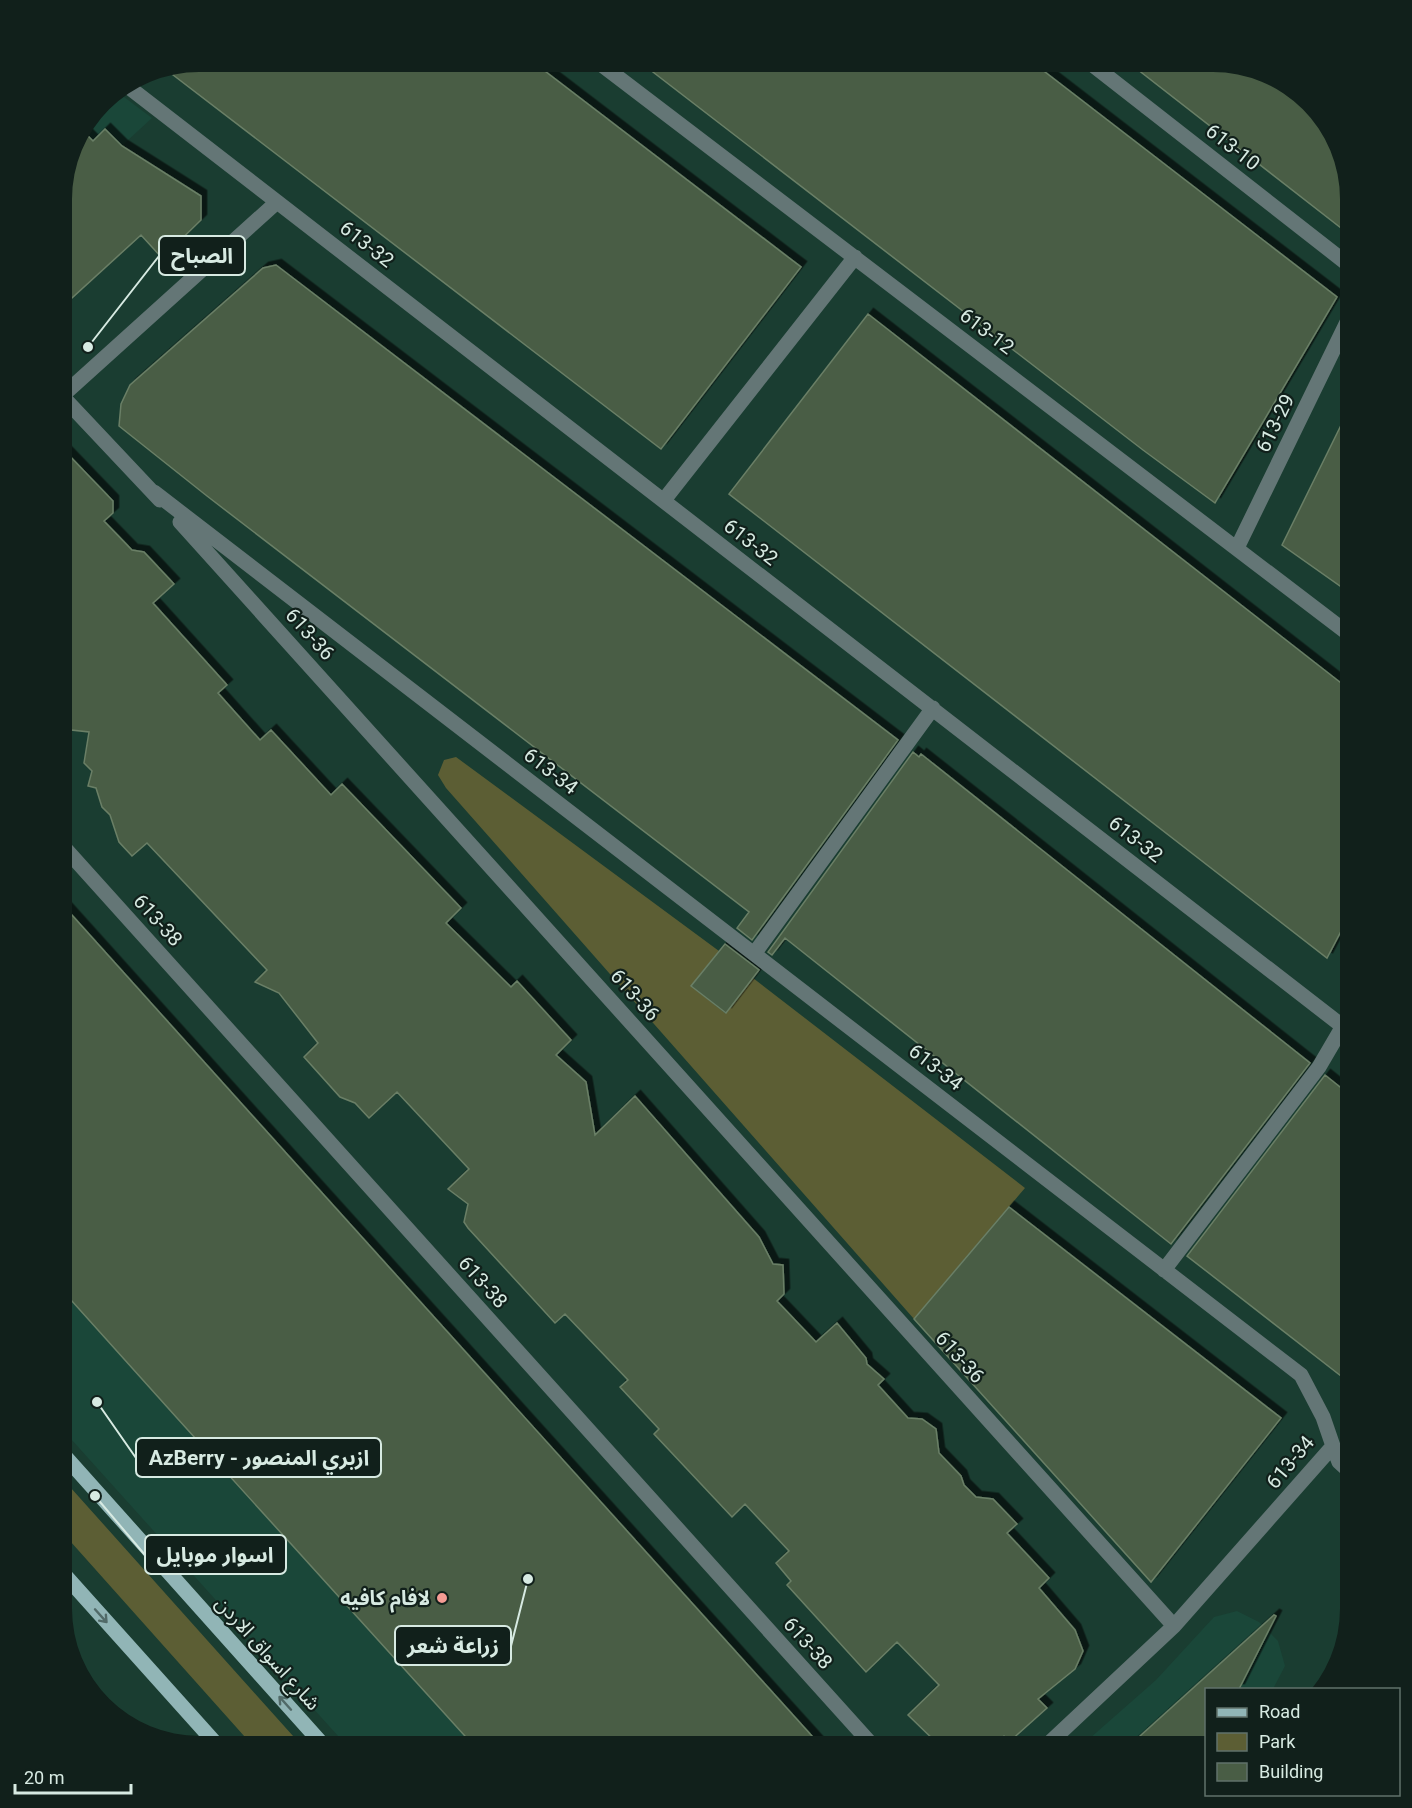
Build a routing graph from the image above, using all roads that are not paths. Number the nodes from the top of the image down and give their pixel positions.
1 (611, 72) edge
2 (1102, 72) edge
3 (133, 90) edge
4 (277, 202) junction
5 (855, 257) junction
6 (1340, 258) edge
7 (1340, 337) edge
8 (72, 387) edge
9 (72, 406) edge
10 (154, 492) junction
11 (664, 501) junction
12 (1237, 548) junction
13 (1340, 626) edge
14 (933, 708) junction
15 (72, 856) edge
16 (754, 954) junction
17 (1340, 1018) edge
18 (1340, 1036) edge
19 (1164, 1270) junction
20 (1333, 1446) junction
21 (1340, 1463) edge
22 (72, 1464) edge
23 (72, 1583) edge
24 (1174, 1626) junction
25 (209, 1736) edge
26 (315, 1736) edge
27 (864, 1736) edge
28 (1057, 1736) edge

1 - 5 street, 613-12
2 - 6 street, 613-10
3 - 4 street, 613-32
4 - 8 street
4 - 11 street, 613-32
5 - 11 street
5 - 12 street, 613-12
7 - 12 street, 613-29
9 - 10 street, 613-36
10 - 16 street, 613-34
10 - 24 street, 613-36
11 - 14 street, 613-32
12 - 13 street, 613-12
14 - 16 street
14 - 17 street, 613-32
15 - 27 street, 613-38
16 - 19 street, 613-34
18 - 19 street
19 - 20 street, 613-34
20 - 21 street
20 - 24 street, 613-34
26 -> 22 main road, شارع اسواق الاردن
23 -> 25 main road
24 - 28 street, 613-34

